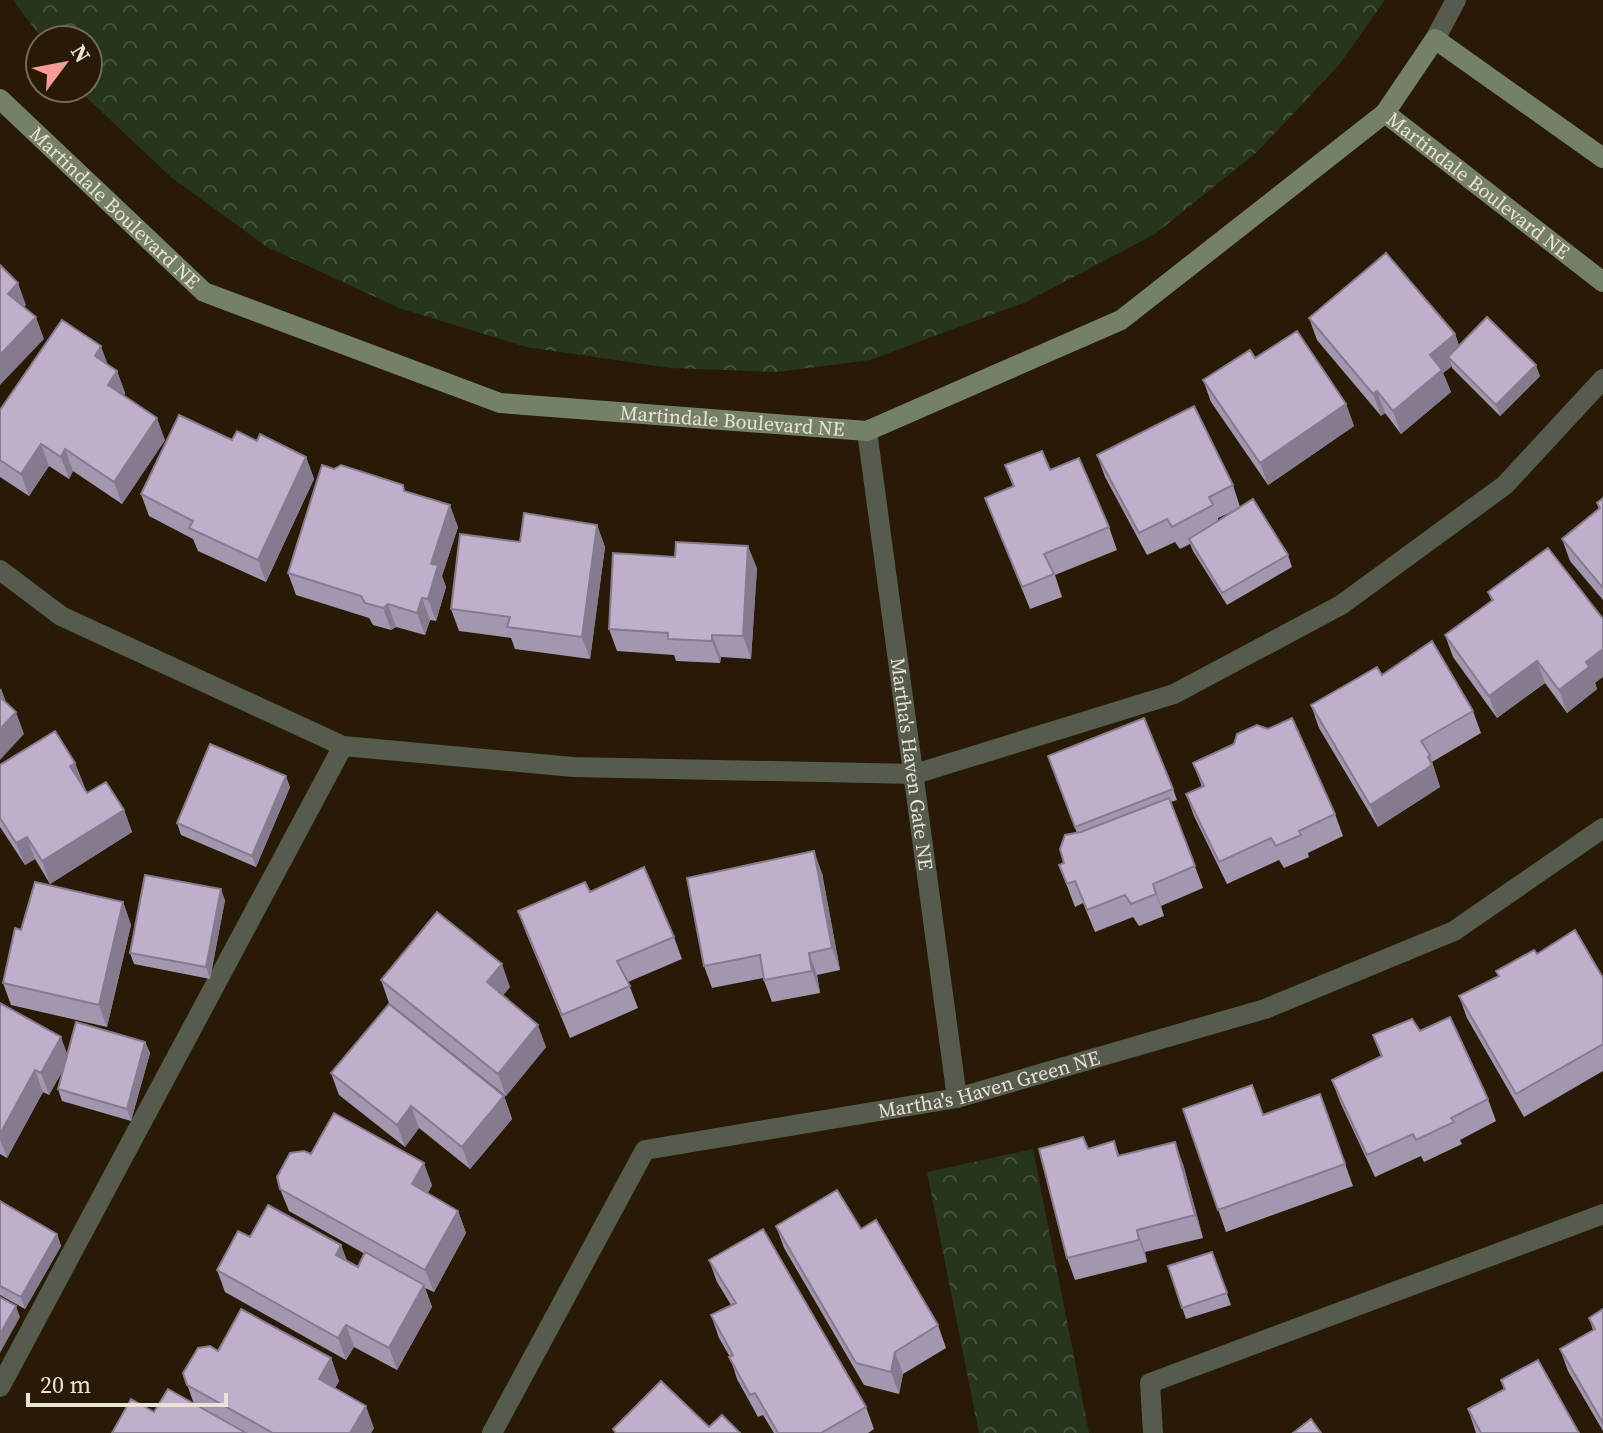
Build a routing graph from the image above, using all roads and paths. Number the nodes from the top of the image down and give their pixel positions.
1 (1456, 0) edge
2 (1435, 39) junction
3 (0, 99) edge
4 (1385, 113) junction
5 (1603, 158) edge
6 (1603, 282) edge
7 (1603, 379) edge
8 (867, 431) junction
9 (0, 570) edge
10 (343, 746) junction
11 (915, 774) junction
12 (1603, 828) edge
13 (957, 1098) junction
14 (1603, 1214) edge
15 (0, 1387) edge
16 (492, 1433) edge
17 (1153, 1433) edge

1 - 2 street
2 - 4 street
2 - 5 street
3 - 8 street, Martindale Boulevard NE
4 - 6 street, Martindale Boulevard NE
4 - 8 street, Martindale Boulevard NE
7 - 11 street
8 - 11 street, Martha's Haven Gate NE
9 - 10 street
10 - 11 street
10 - 15 street
11 - 13 street, Martha's Haven Gate NE
12 - 13 street, Martha's Haven Green NE
13 - 16 street, Martha's Haven Green NE
14 - 17 street

